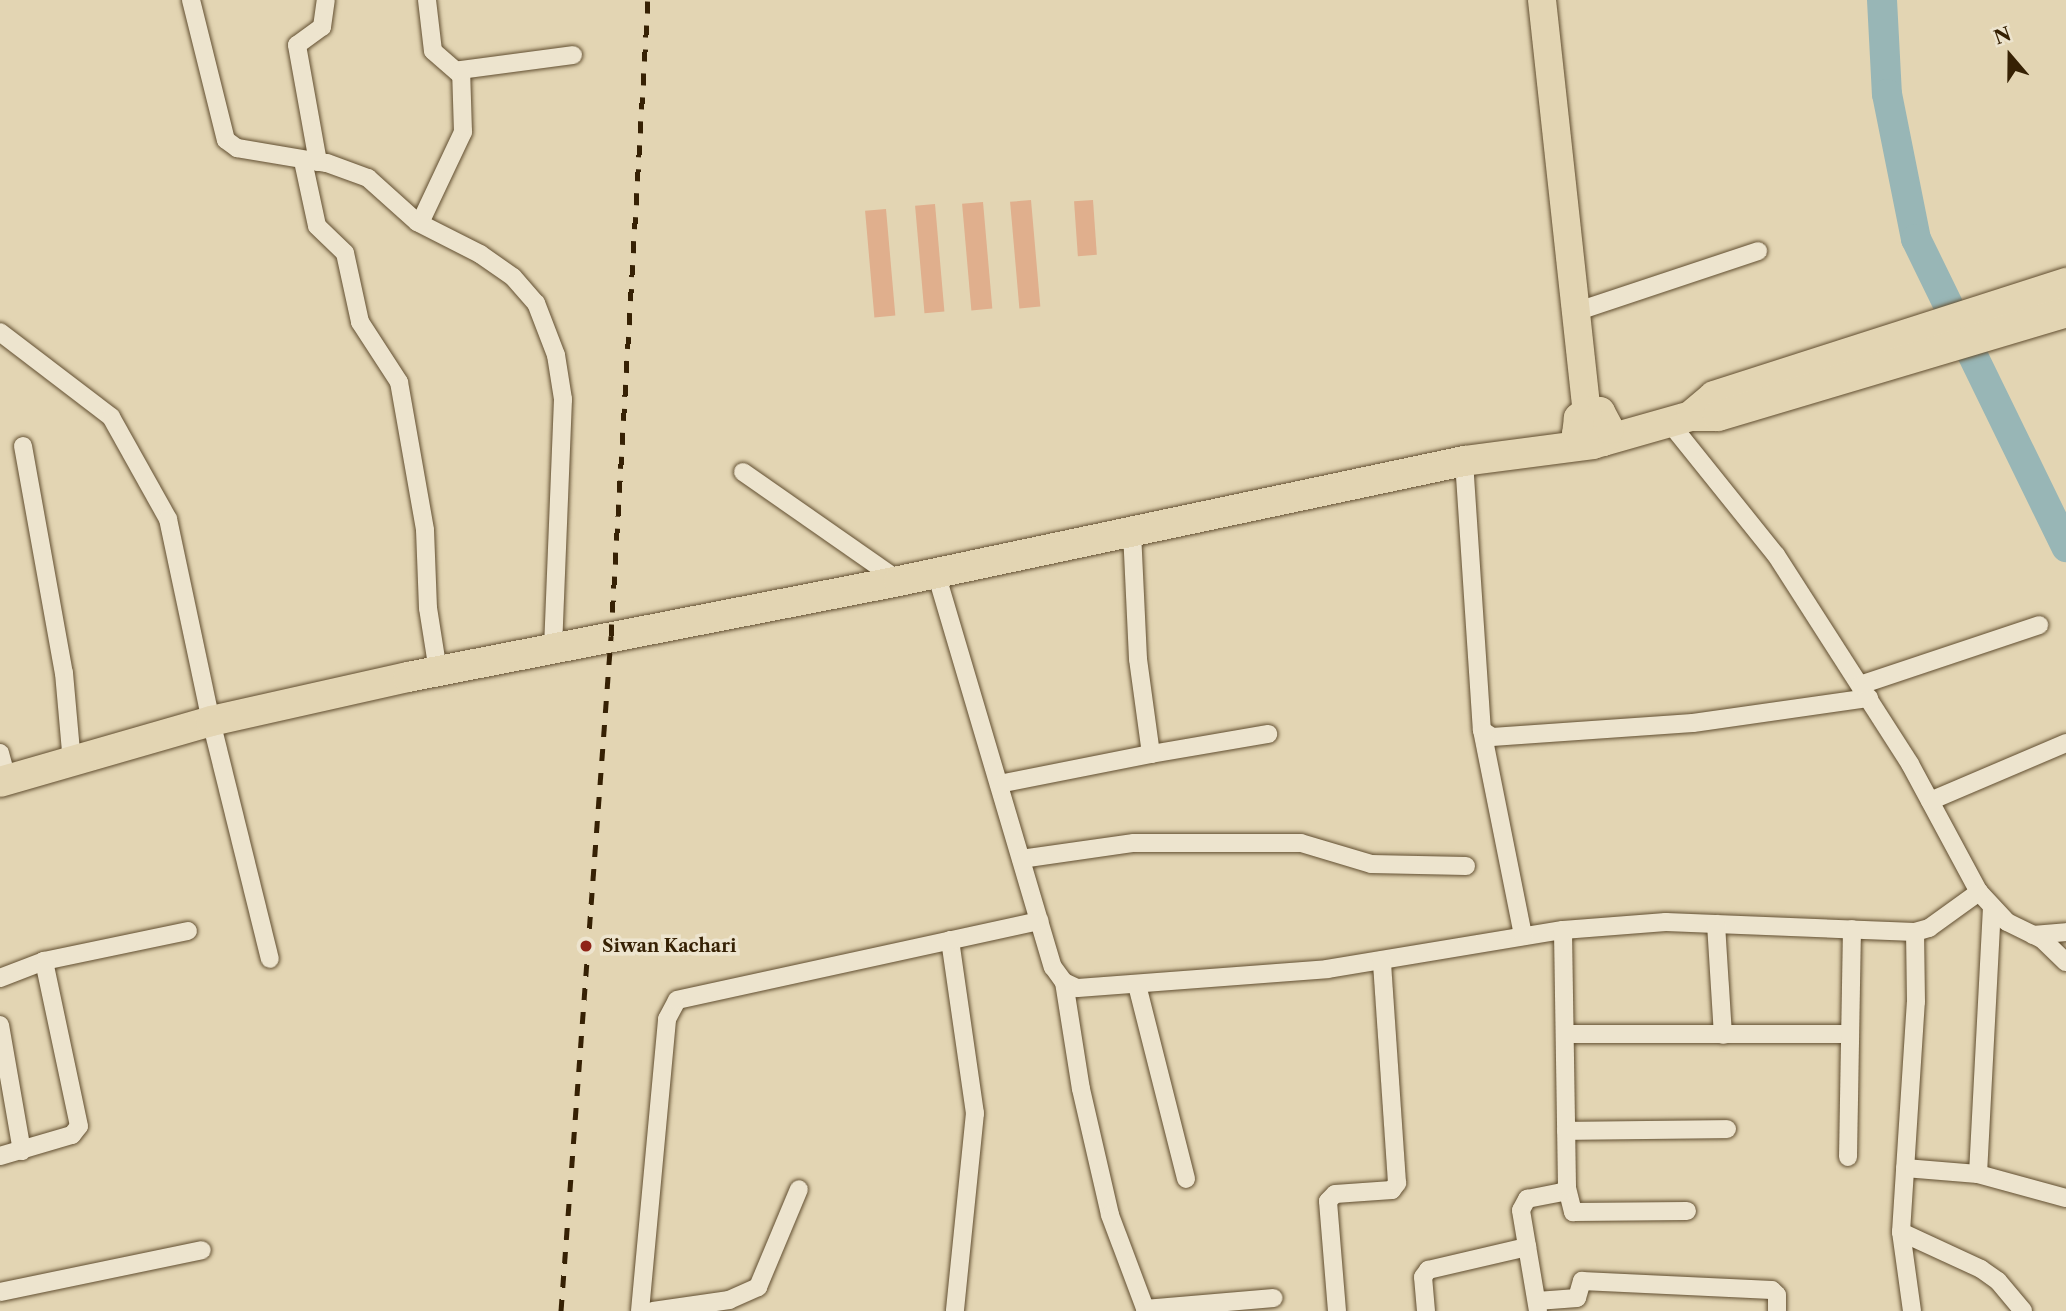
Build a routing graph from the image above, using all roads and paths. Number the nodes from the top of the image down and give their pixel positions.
1 (191, 0) edge
2 (326, 0) edge
3 (427, 0) edge
4 (1542, 0) edge
5 (573, 55) dead end
6 (459, 74) junction
7 (311, 161) junction
8 (420, 223) junction
9 (1758, 251) dead end
10 (2066, 283) edge
11 (1575, 312) junction
12 (2066, 312) edge
13 (0, 331) edge
14 (1903, 347) junction
15 (1587, 411) joint
16 (1680, 419) junction
17 (1593, 441) junction
18 (23, 446) dead end
19 (1464, 461) junction
20 (743, 472) dead end
21 (1132, 530) junction
22 (936, 573) junction
23 (899, 582) junction
24 (2039, 625) dead end
25 (554, 648) junction
26 (438, 671) junction
27 (1864, 692) junction
28 (211, 721) junction
29 (1482, 730) junction
30 (1268, 734) dead end
31 (2066, 743) edge
32 (1151, 754) junction
33 (72, 762) junction
34 (2, 772) edge
35 (999, 785) junction
36 (1930, 801) junction
37 (1021, 859) junction
38 (1466, 866) dead end
39 (1979, 892) junction
40 (1993, 906) junction
41 (1040, 921) junction
42 (1716, 924) junction
43 (1852, 929) junction
44 (1563, 930) junction
45 (188, 931) dead end
46 (1915, 932) junction
47 (2066, 932) edge
48 (2033, 935) junction
49 (1522, 936) junction
50 (950, 940) junction
51 (270, 958) dead end
52 (44, 961) junction
53 (1382, 961) junction
54 (2066, 962) edge
55 (1, 976) edge
56 (1064, 982) junction
57 (1137, 985) junction
58 (0, 1024) edge
59 (1567, 1034) junction
60 (1848, 1034) junction
61 (1723, 1035) junction
62 (1727, 1129) dead end
63 (1566, 1131) junction
64 (22, 1151) junction
65 (0, 1156) edge
66 (1848, 1157) dead end
67 (1905, 1168) junction
68 (1978, 1174) junction
69 (1186, 1179) dead end
70 (1567, 1188) junction
71 (799, 1189) dead end
72 (2066, 1198) edge
73 (1687, 1211) dead end
74 (1901, 1232) junction
75 (1527, 1247) junction
76 (202, 1250) dead end
77 (0, 1292) edge
78 (1275, 1298) dead end
79 (1538, 1306) edge
80 (1145, 1310) edge
81 (640, 1311) edge
82 (653, 1311) edge
83 (955, 1311) edge
84 (1337, 1311) edge
85 (1426, 1311) edge
86 (1777, 1311) edge
87 (1913, 1311) edge
88 (2023, 1311) edge

1 - 7 street
2 - 7 street
3 - 6 street
4 - 11 main road
5 - 6 street
6 - 8 street
7 - 8 street
7 - 26 street
8 - 25 street
9 - 11 street
10 - 14 highway
11 - 15 main road
12 - 14 highway
13 - 28 street
14 - 16 highway
15 - 17 highway
16 - 17 highway
16 - 27 street
17 - 19 highway
18 - 33 street
19 - 21 highway
19 - 29 street
20 - 23 street
21 - 22 highway
21 - 32 street
22 - 23 highway
22 - 35 street
23 - 25 highway
24 - 27 street
25 - 26 highway
26 - 28 highway
27 - 29 street
27 - 36 street
28 - 33 highway
28 - 51 street
29 - 49 street
30 - 32 street
31 - 36 street
32 - 35 street
33 - 34 highway
35 - 37 street
36 - 39 street
37 - 38 street
37 - 41 street
39 - 40 street
39 - 46 street
40 - 48 street
40 - 68 street
41 - 50 street
41 - 56 street
42 - 43 street
42 - 44 street
42 - 61 street
43 - 46 street
43 - 60 street
44 - 49 street
44 - 59 street
45 - 52 street
46 - 67 street
47 - 48 street
48 - 54 street
49 - 53 street
50 - 81 street
50 - 83 street
52 - 55 street
52 - 64 street
53 - 57 street
53 - 84 street
56 - 57 street
56 - 80 street
57 - 69 street
58 - 64 street
59 - 61 street
59 - 63 street
60 - 61 street
60 - 66 street
62 - 63 street
63 - 70 street
64 - 65 street
67 - 68 street
67 - 74 street
68 - 72 street
70 - 73 street
70 - 75 street
71 - 82 street
74 - 87 street
74 - 88 street
75 - 79 street
75 - 85 street
76 - 77 street
78 - 80 street
79 - 86 street

